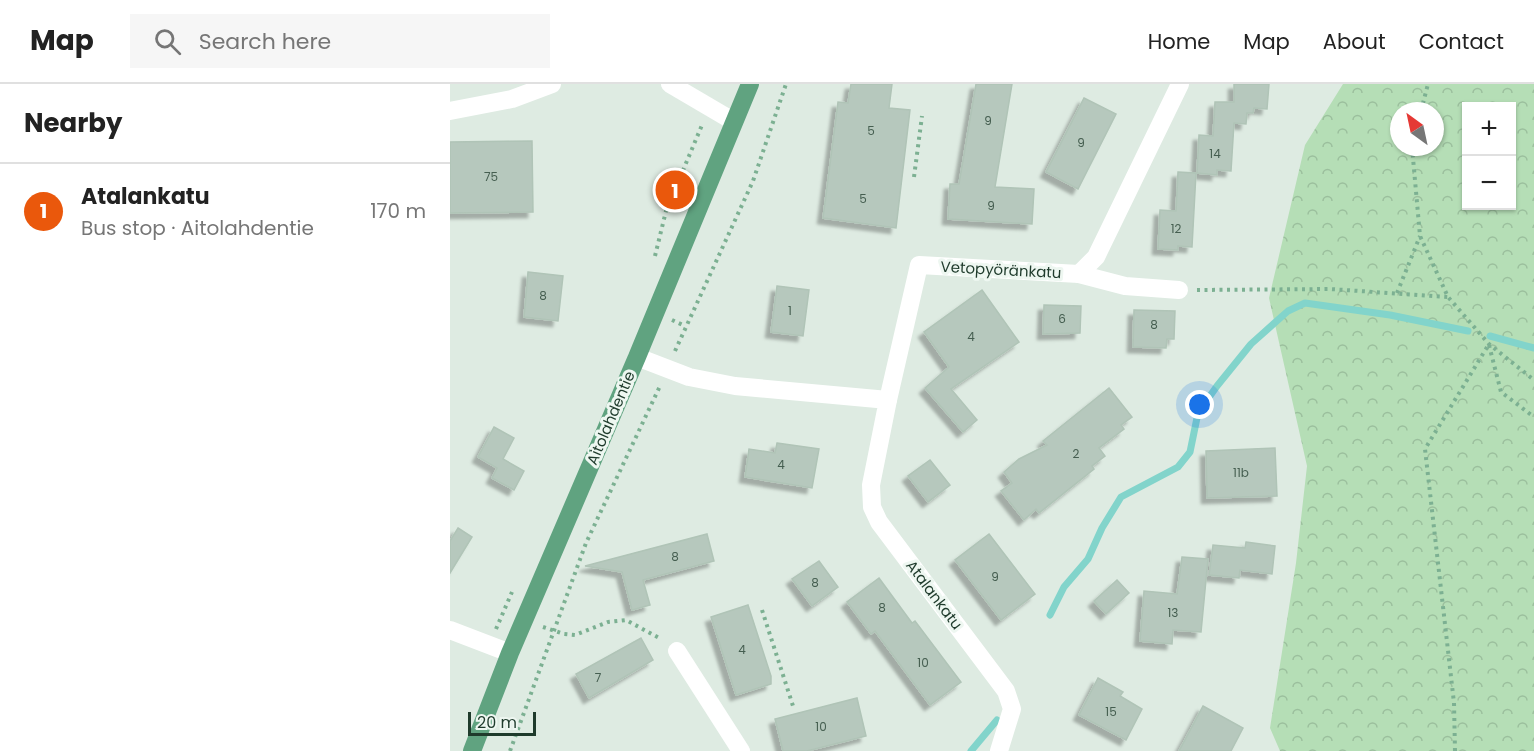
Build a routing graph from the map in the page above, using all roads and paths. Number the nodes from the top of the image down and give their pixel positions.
1 (552, 84) edge
2 (670, 84) edge
3 (750, 84) edge
4 (786, 84) edge
5 (1180, 84) edge
6 (1428, 84) edge
7 (1423, 102) edge
8 (710, 107) junction
9 (450, 111) edge
10 (922, 116) dead end
11 (733, 122) junction
12 (1413, 156) edge
13 (914, 177) dead end
14 (1420, 236) junction
15 (651, 265) dead end
16 (1079, 274) junction
17 (1179, 290) joint
18 (1397, 293) junction
19 (1448, 297) junction
20 (1489, 344) junction
21 (637, 357) junction
22 (668, 369) junction
23 (1534, 380) edge
24 (888, 400) junction
25 (1534, 417) edge
26 (512, 591) dead end
27 (762, 610) dead end
28 (502, 613) junction
29 (524, 620) junction
30 (450, 630) edge
31 (553, 631) junction
32 (489, 644) junction
33 (677, 651) joint
34 (510, 653) junction
35 (793, 706) dead end
36 (472, 751) edge
37 (510, 751) edge
38 (741, 751) edge
39 (999, 751) edge
40 (1455, 751) edge

1 - 9 street
2 - 8 street
3 - 11 main road, Aitolahdentie
4 - 22 path
5 - 16 street, Vetopyöränkatu
6 - 7 path
8 - 11 street
8 - 15 path
10 - 13 path
11 - 21 main road, Aitolahdentie
12 - 14 path
14 - 18 path
14 - 19 path
16 - 17 street
16 - 24 street, Vetopyöränkatu
17 - 18 path
18 - 19 path
19 - 20 path
20 - 23 path
20 - 25 path
20 - 40 path
21 - 22 street
21 - 29 main road, Aitolahdentie
22 - 24 street
22 - 31 path
24 - 39 street, Atalankatu
26 - 28 path
27 - 35 path
28 - 29 path
28 - 32 path
29 - 31 path
29 - 34 main road, Aitolahdentie
30 - 32 street
31 - 33 path
31 - 37 path
32 - 34 street
33 - 38 street
34 - 36 main road, Aitolahdentie

